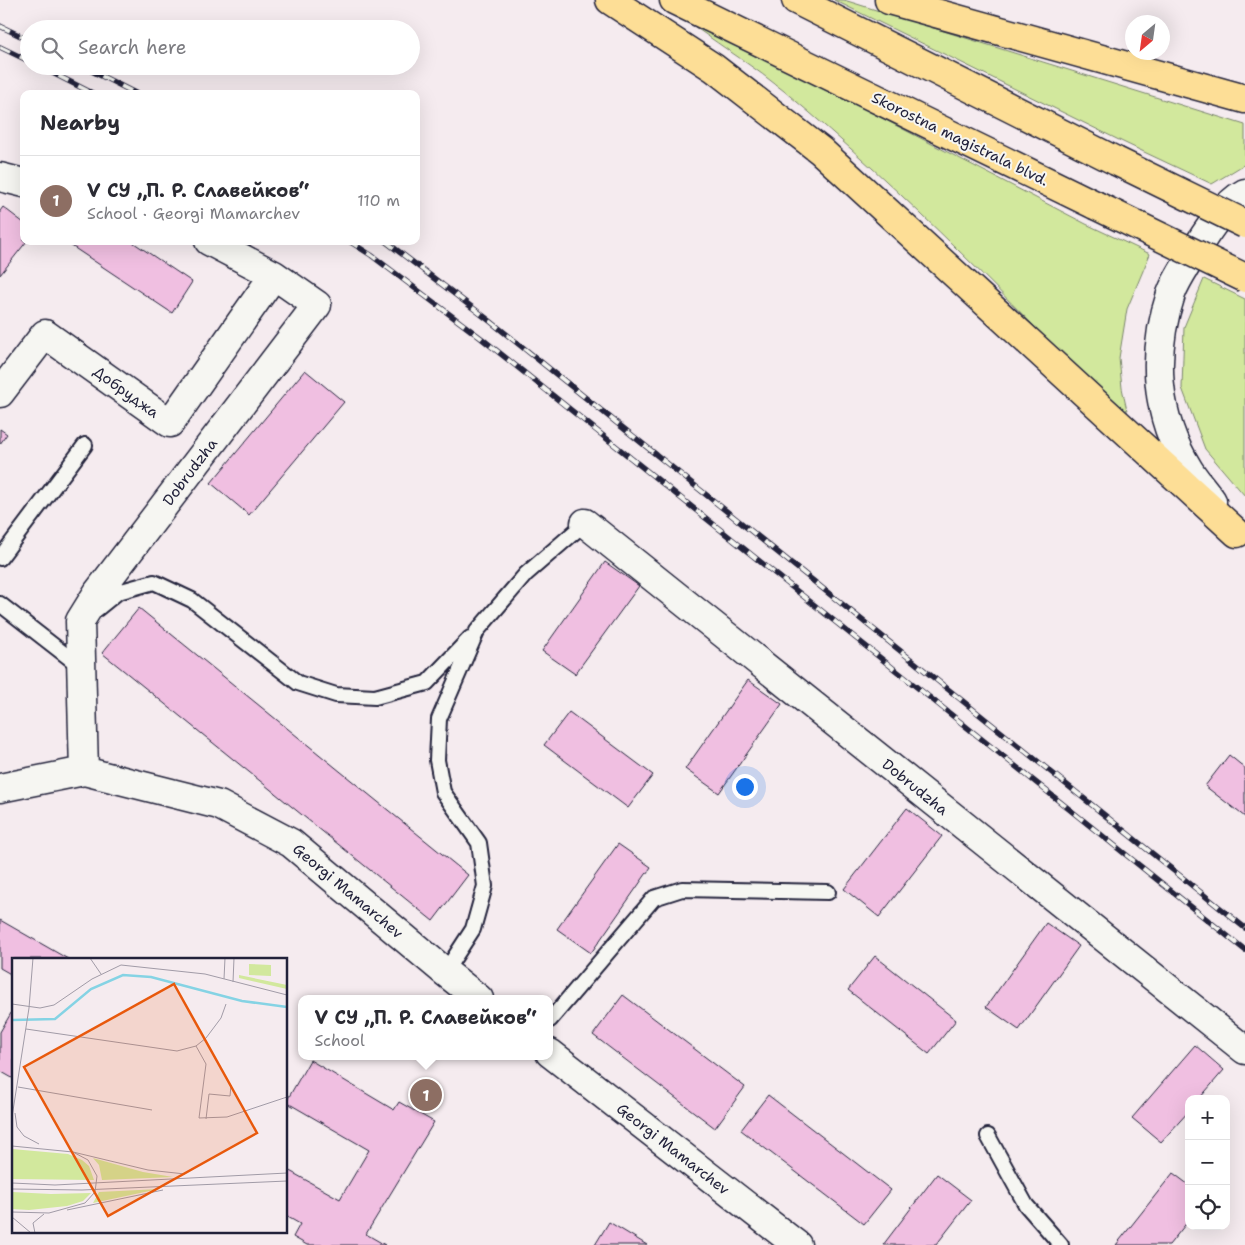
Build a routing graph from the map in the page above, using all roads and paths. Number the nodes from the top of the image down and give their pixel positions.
1 (610, 0) edge
2 (674, 0) edge
3 (796, 0) edge
4 (889, 0) edge
5 (1245, 99) edge
6 (0, 177) edge
7 (20, 182) edge
8 (1245, 193) edge
9 (1245, 224) edge
10 (217, 245) edge
11 (274, 275) junction
12 (1245, 278) edge
13 (0, 393) edge
14 (85, 446) dead end
15 (585, 524) joint
16 (1241, 537) edge
17 (0, 558) edge
18 (0, 604) edge
19 (80, 621) junction
20 (477, 631) junction
21 (81, 667) junction
22 (84, 772) junction
23 (0, 788) edge
24 (828, 892) dead end
25 (445, 972) junction
26 (474, 995) edge
27 (553, 1016) edge
28 (1245, 1050) edge
29 (553, 1056) edge
30 (988, 1136) dead end
31 (797, 1245) edge
32 (1061, 1245) edge

1 - 16 highway
2 - 12 highway, Skorostna magistrala blvd., bridge
3 - 9 highway, bridge
4 - 5 highway
6 - 7 street
8 - 16 street
10 - 11 street, Dobrudzha
11 - 13 street, Добруджа
11 - 19 street, Dobrudzha
14 - 17 lane
15 - 20 lane
15 - 28 street, Dobrudzha
18 - 21 lane
19 - 20 lane
19 - 21 street
20 - 25 lane
21 - 22 street
22 - 23 street, Georgi Mamarchev
22 - 25 street, Georgi Mamarchev
24 - 27 lane
25 - 26 street, Georgi Mamarchev
29 - 31 street, Georgi Mamarchev
30 - 32 lane

